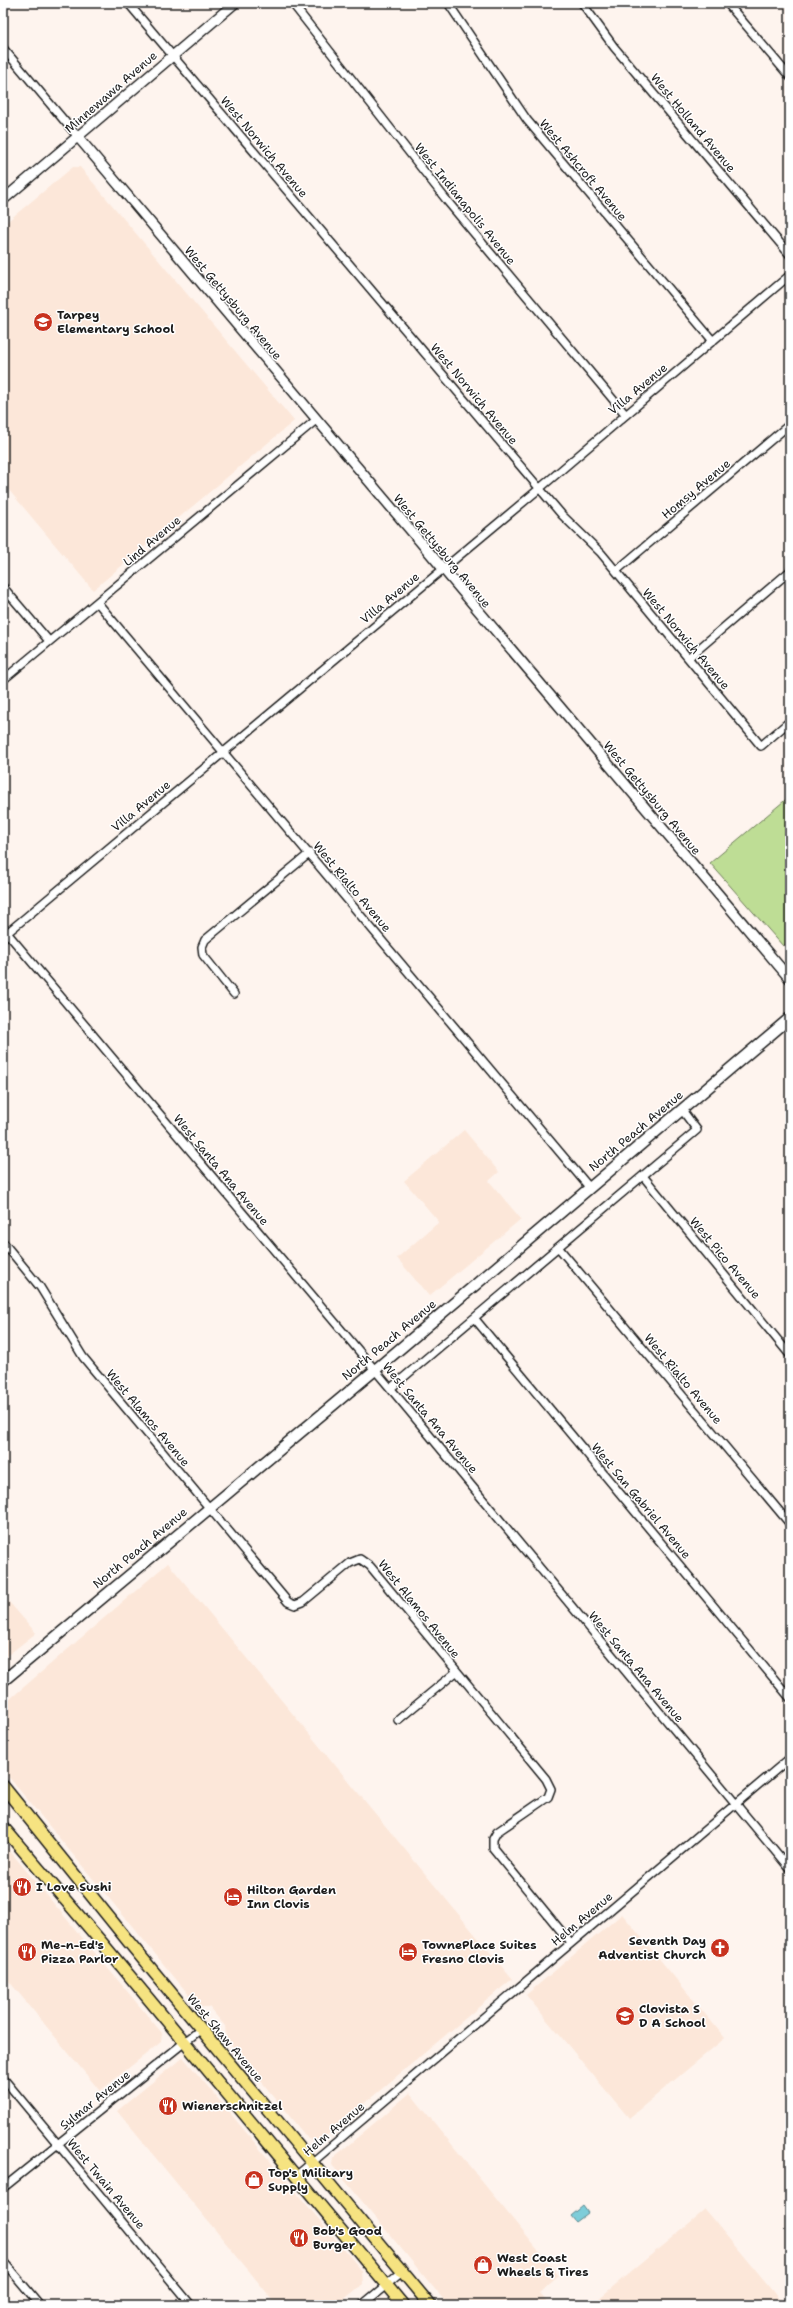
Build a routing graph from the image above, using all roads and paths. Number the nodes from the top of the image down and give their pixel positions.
1 (128, 3) edge
2 (235, 3) edge
3 (292, 3) edge
4 (448, 3) edge
5 (582, 3) edge
6 (728, 3) edge
7 (3, 48) edge
8 (172, 55) junction
9 (790, 77) edge
10 (78, 137) junction
11 (3, 200) edge
12 (790, 255) edge
13 (790, 275) edge
14 (713, 341) junction
15 (626, 415) junction
16 (316, 420) junction
17 (790, 424) edge
18 (540, 489) junction
19 (442, 570) junction
20 (616, 571) junction
21 (790, 571) edge
22 (3, 587) edge
23 (97, 602) junction
24 (49, 642) junction
25 (688, 658) junction
26 (3, 680) edge
27 (790, 721) edge
28 (224, 752) junction
29 (310, 853) junction
30 (4, 933) edge
31 (790, 978) edge
32 (234, 994) dead end
33 (790, 1018) edge
34 (682, 1110) junction
35 (643, 1176) junction
36 (589, 1187) junction
37 (3, 1242) edge
38 (558, 1247) junction
39 (475, 1319) junction
40 (790, 1355) edge
41 (375, 1370) junction
42 (391, 1388) junction
43 (210, 1507) junction
44 (790, 1524) edge
45 (456, 1672) junction
46 (3, 1681) edge
47 (790, 1698) edge
48 (398, 1720) dead end
49 (790, 1758) edge
50 (3, 1786) edge
51 (736, 1805) junction
52 (3, 1828) edge
53 (790, 1869) edge
54 (570, 1942) junction
55 (201, 2029) junction
56 (185, 2042) junction
57 (3, 2078) edge
58 (58, 2144) junction
59 (312, 2162) junction
60 (296, 2176) junction
61 (3, 2188) edge
62 (3, 2261) edge
63 (402, 2272) junction
64 (386, 2285) junction
65 (40, 2305) edge
66 (192, 2305) edge
67 (362, 2305) edge
68 (403, 2305) edge
69 (430, 2305) edge

1 - 8 street, West Norwich Avenue
2 - 8 street, Minnewawa Avenue
3 - 15 street, West Indianapolis Avenue
4 - 14 street, West Ashcroft Avenue
5 - 12 street, West Holland Avenue
6 - 9 street
7 - 10 street
8 - 10 street, Minnewawa Avenue
8 - 18 street, West Norwich Avenue
10 - 11 street, Minnewawa Avenue
10 - 16 street, West Gettysburg Avenue
13 - 14 street, Villa Avenue
14 - 15 street, Villa Avenue
15 - 18 street, Villa Avenue
16 - 19 street, West Gettysburg Avenue
16 - 23 street, Lind Avenue
17 - 20 street, Homsy Avenue
18 - 19 street, Villa Avenue
18 - 20 street, West Norwich Avenue
19 - 28 street, Villa Avenue
19 - 31 street, West Gettysburg Avenue
20 - 25 street, West Norwich Avenue
21 - 25 street
22 - 24 street
23 - 24 street, Lind Avenue
23 - 28 street, West Rialto Avenue
24 - 26 street, Lind Avenue
25 - 27 street, West Norwich Avenue
28 - 29 street, West Rialto Avenue
28 - 30 street, Villa Avenue
29 - 32 street
29 - 36 street, West Rialto Avenue
30 - 41 street, West Santa Ana Avenue
33 - 34 main road, North Peach Avenue
34 - 35 street
34 - 36 main road, North Peach Avenue
35 - 38 street
35 - 40 street, West Pico Avenue
36 - 41 main road, North Peach Avenue
37 - 43 street, West Alamos Avenue
38 - 39 street
38 - 44 street, West Rialto Avenue
39 - 42 street
39 - 47 street, West San Gabriel Avenue
41 - 42 street, West Santa Ana Avenue
41 - 43 main road, North Peach Avenue
42 - 51 street, West Santa Ana Avenue
43 - 45 street, West Alamos Avenue
43 - 46 main road, North Peach Avenue
45 - 48 street
45 - 54 street, West Alamos Avenue
49 - 51 street, Helm Avenue
50 - 55 main road, West Shaw Avenue
51 - 53 street, West Santa Ana Avenue
51 - 54 street, Helm Avenue
52 - 56 main road
54 - 59 street, Helm Avenue
55 - 56 street, Sylmar Avenue
55 - 59 main road, West Shaw Avenue
56 - 58 street, Sylmar Avenue
56 - 60 main road
57 - 58 street, West Twain Avenue
58 - 61 street, Sylmar Avenue
58 - 66 street, West Twain Avenue
59 - 60 street, Helm Avenue
59 - 63 main road, West Shaw Avenue
60 - 64 main road
62 - 65 street
63 - 64 street
63 - 69 main road, West Shaw Avenue
64 - 67 street
64 - 68 main road

